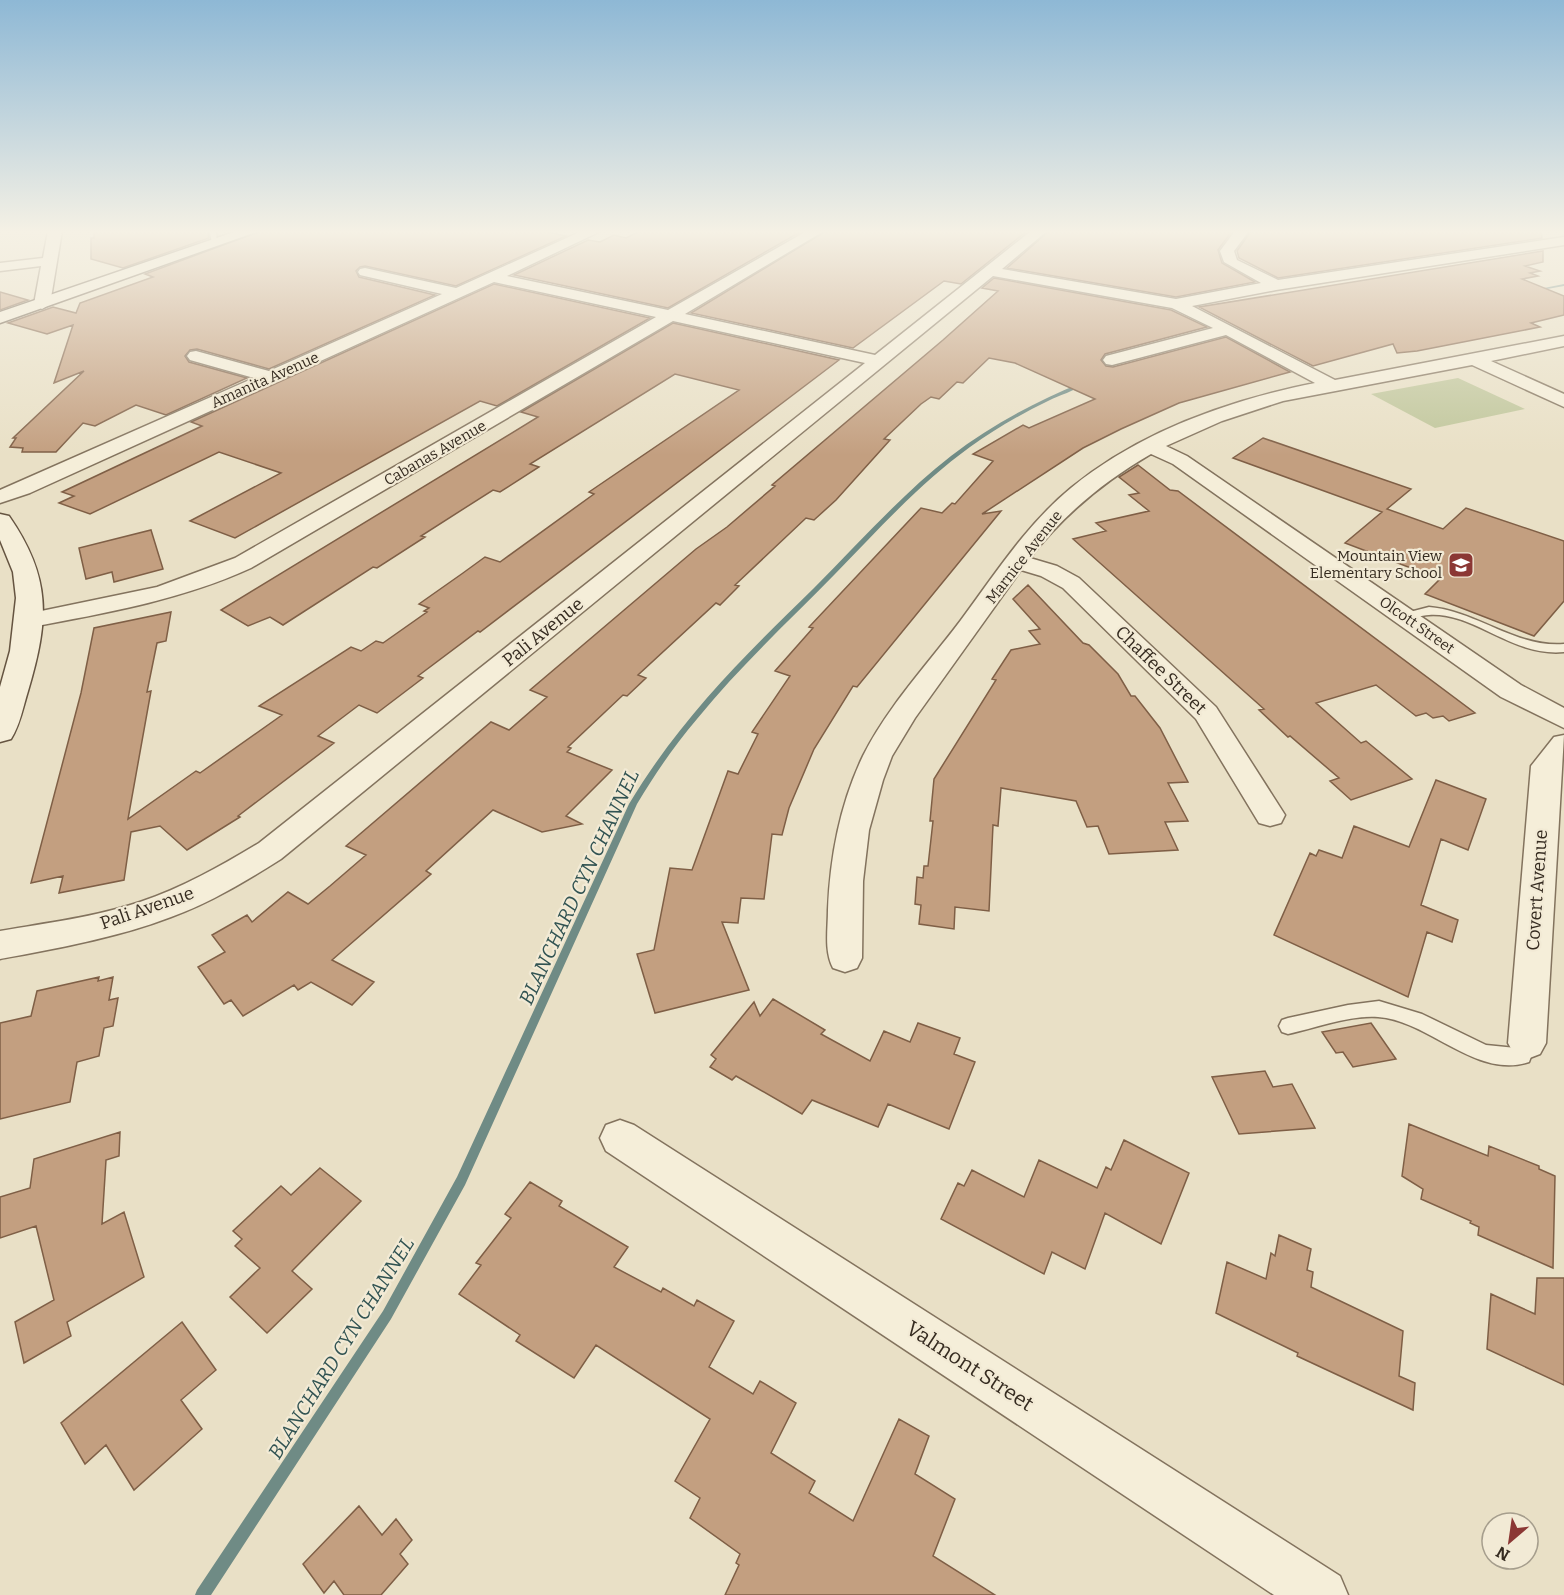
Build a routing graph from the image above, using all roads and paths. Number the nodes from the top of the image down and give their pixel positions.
1 (38, 305) edge
2 (429, 305) edge
3 (623, 305) edge
4 (689, 305) edge
5 (948, 305) edge
6 (1179, 305) edge
7 (671, 316) junction
8 (0, 318) edge
9 (1228, 329) junction
10 (1564, 341) edge
11 (196, 356) dead end
12 (1473, 359) junction
13 (1112, 360) dead end
14 (879, 361) junction
15 (271, 377) junction
16 (1333, 386) junction
17 (1564, 401) edge
18 (1152, 447) junction
19 (0, 497) edge
20 (0, 521) edge
21 (1018, 562) junction
22 (1406, 617) junction
23 (31, 620) junction
24 (1564, 648) edge
25 (1564, 719) edge
26 (0, 732) edge
27 (1564, 744) edge
28 (1270, 815) dead end
29 (0, 945) edge
30 (845, 958) dead end
31 (1288, 1026) dead end
32 (1527, 1043) joint
33 (620, 1138) dead end
34 (1321, 1595) edge

1 - 8 street
2 - 15 street, Amanita Avenue
3 - 7 street
4 - 7 street, Cabanas Avenue
5 - 14 street, Pali Avenue
6 - 9 street
7 - 14 street
7 - 23 street, Cabanas Avenue
9 - 13 street
9 - 16 street
10 - 12 street, Marnice Avenue
11 - 15 street
12 - 16 street, Marnice Avenue
12 - 17 street
14 - 29 street, Pali Avenue
15 - 19 street, Amanita Avenue
16 - 18 street, Marnice Avenue
18 - 21 street, Marnice Avenue
18 - 22 street, Olcott Street
20 - 23 street
21 - 28 street, Chaffee Street
21 - 30 street, Marnice Avenue
22 - 24 lane
22 - 25 street, Olcott Street
23 - 26 street
27 - 32 street, Covert Avenue
31 - 32 lane
33 - 34 street, Valmont Street

